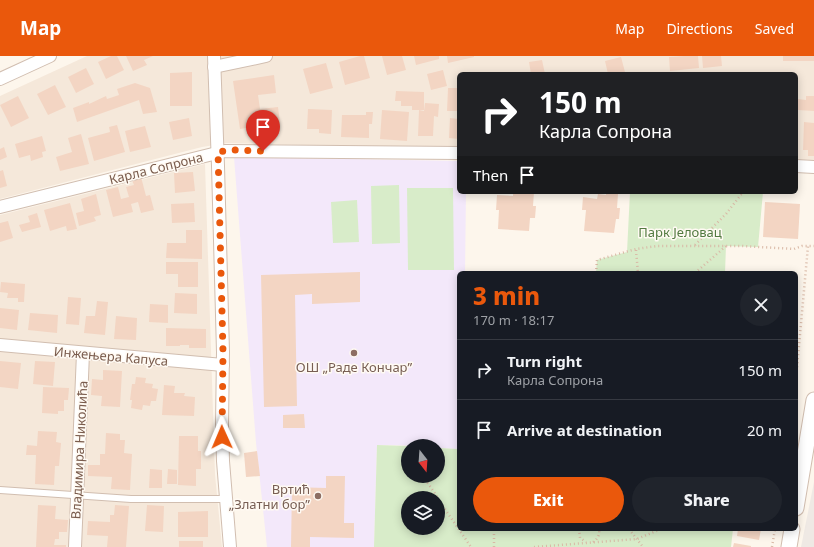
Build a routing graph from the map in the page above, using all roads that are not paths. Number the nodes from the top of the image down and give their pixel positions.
1 (50, 56) edge
2 (266, 56) edge
3 (214, 62) edge
4 (0, 80) edge
5 (218, 152) junction
6 (457, 153) edge
7 (798, 166) edge
8 (814, 167) edge
9 (0, 207) edge
10 (0, 345) edge
11 (83, 353) junction
12 (223, 365) junction
13 (813, 407) edge
14 (0, 490) edge
15 (77, 496) junction
16 (798, 496) edge
17 (226, 499) junction
18 (792, 531) edge
19 (75, 547) edge
20 (230, 547) edge
21 (789, 547) edge

1 - 4 street
2 - 3 street
3 - 5 street
5 - 6 street, Карла Сопрона
5 - 9 street, Карла Сопрона
5 - 12 street
7 - 8 street
10 - 11 street, Инжењера Капуса
11 - 12 street, Инжењера Капуса
11 - 15 street, Владимира Николића
12 - 17 street
13 - 16 street
14 - 15 lane
15 - 17 lane
15 - 19 street, Владимира Николића
17 - 20 street
18 - 21 street

